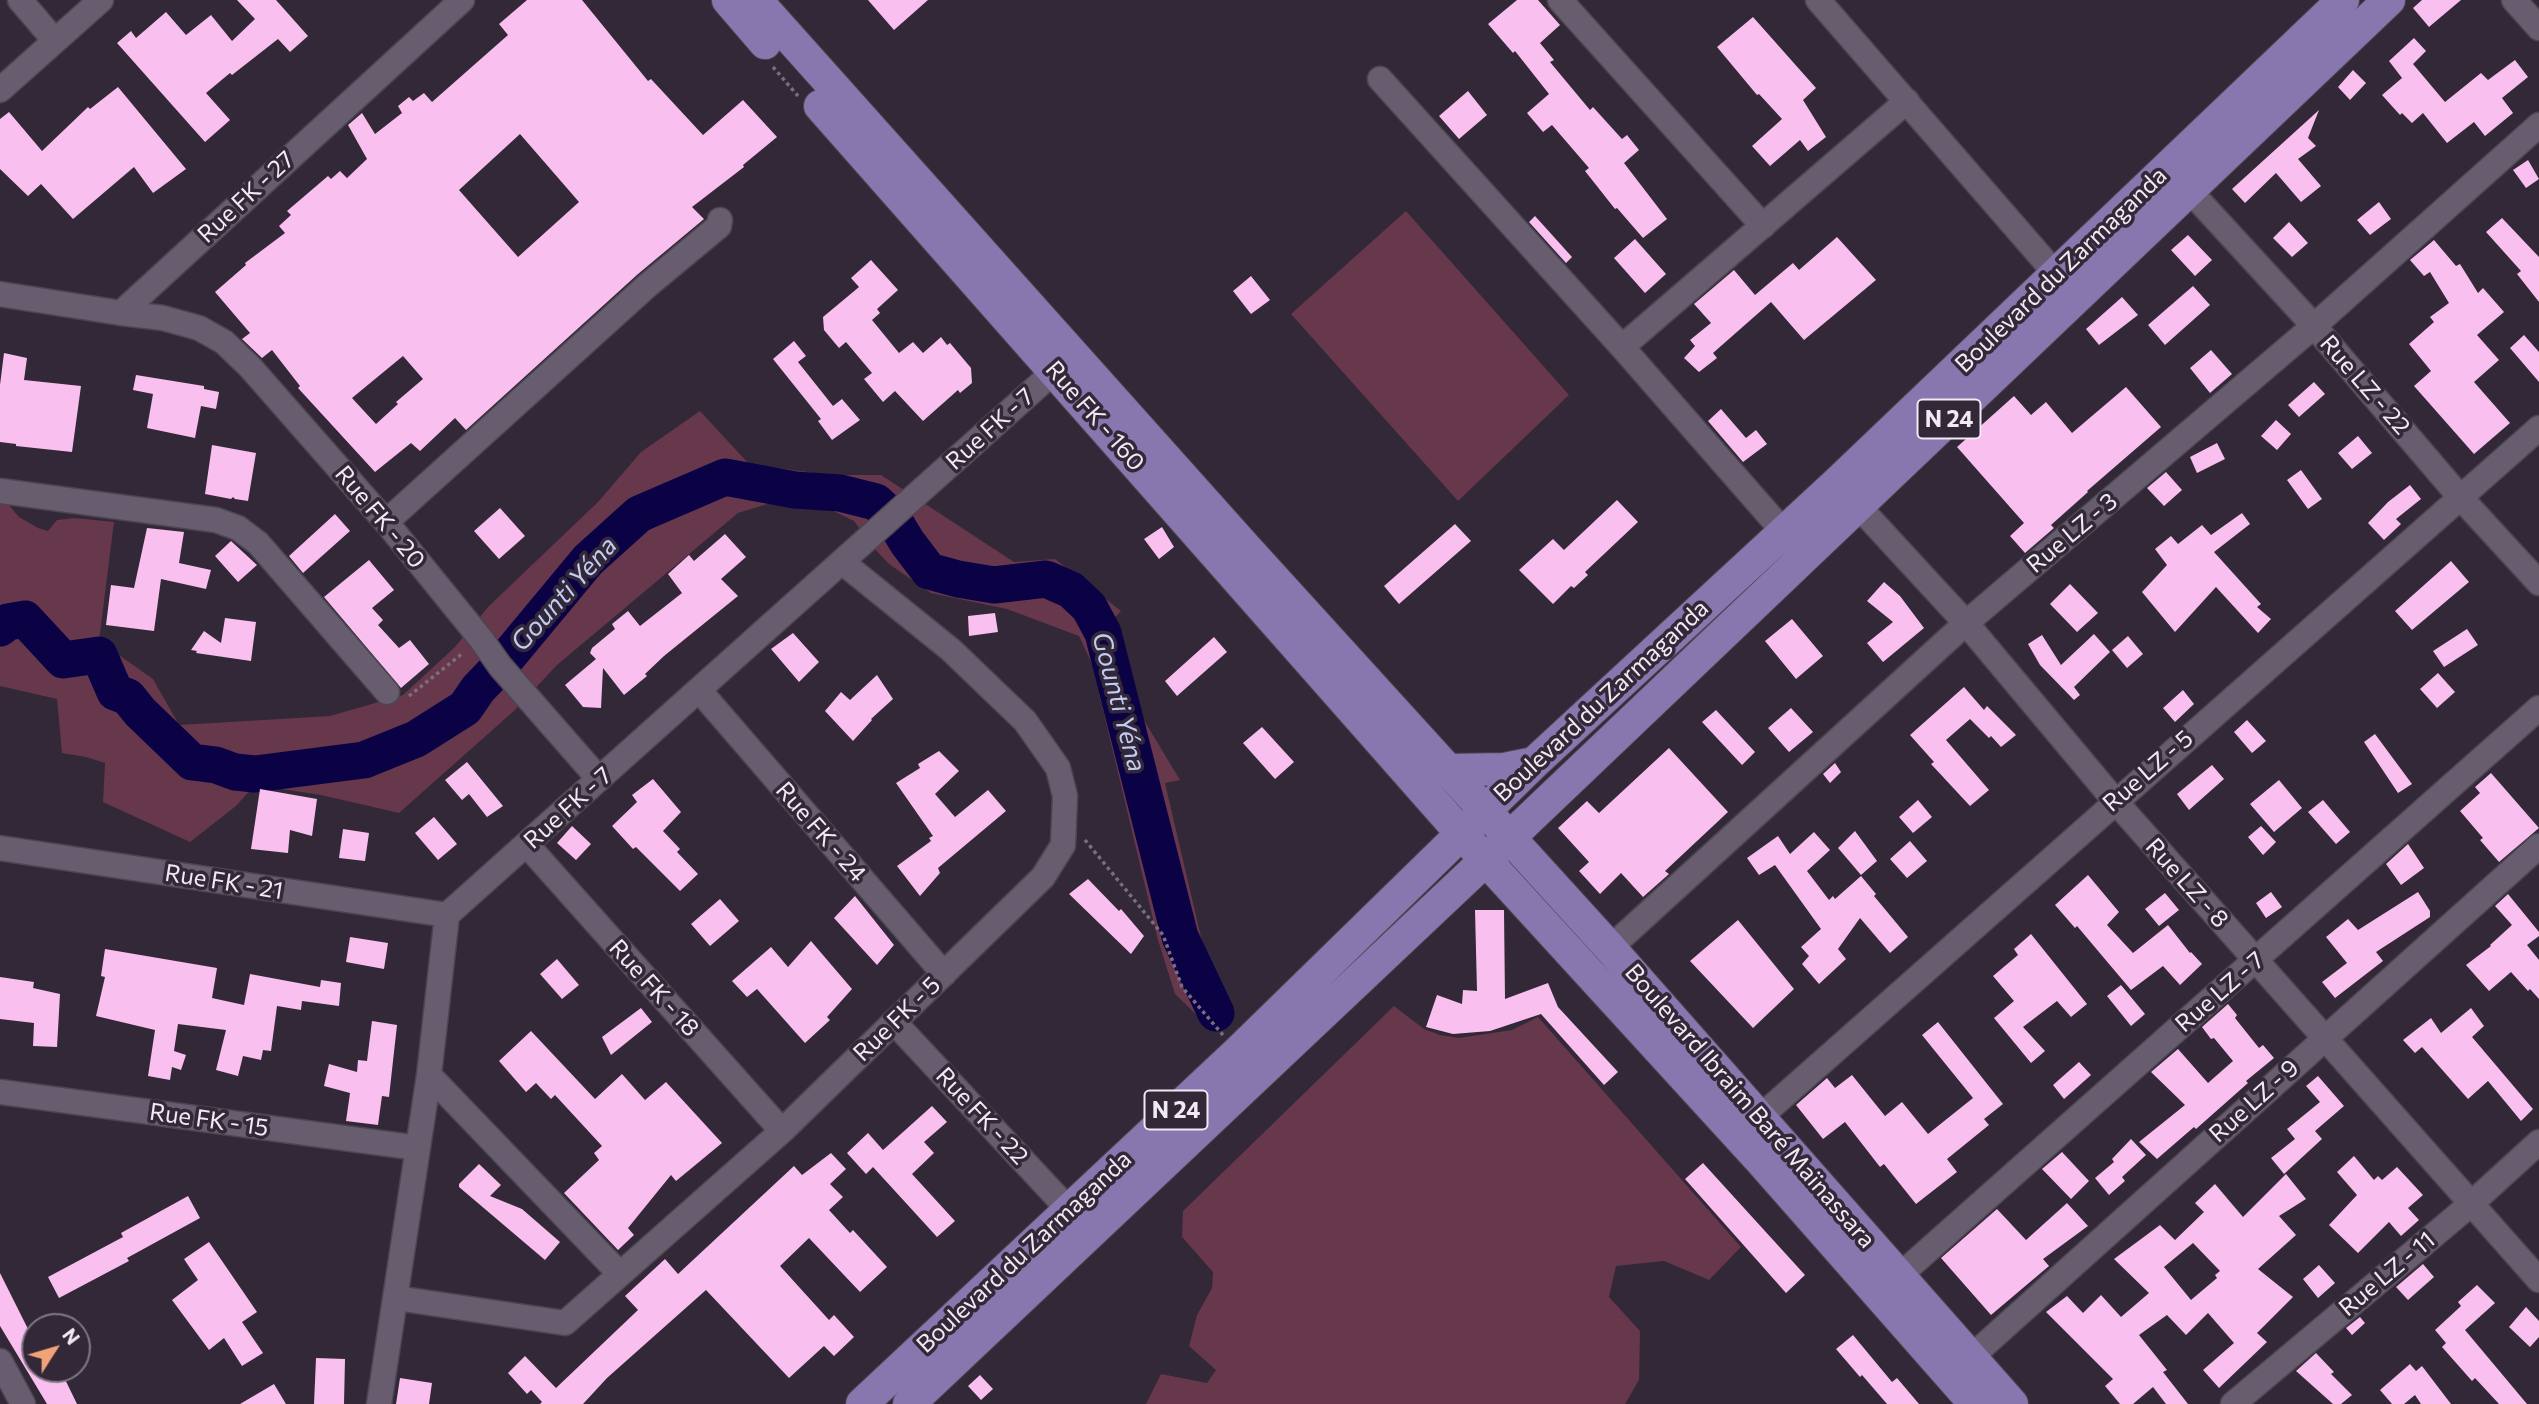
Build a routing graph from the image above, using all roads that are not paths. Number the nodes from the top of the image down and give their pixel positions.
1 (20, 0) edge
2 (101, 0) edge
3 (462, 0) edge
4 (728, 0) edge
5 (756, 0) edge
6 (1560, 0) edge
7 (1818, 0) edge
8 (2343, 0) edge
9 (2389, 0) edge
10 (2514, 0) edge
11 (2539, 28) edge
12 (55, 41) junction
13 (1380, 79) dead end
14 (0, 90) edge
15 (1908, 101) junction
16 (850, 123) junction
17 (2539, 125) edge
18 (2189, 190) junction
19 (720, 220) dead end
20 (1763, 226) junction
21 (2056, 274) junction
22 (0, 294) edge
23 (121, 313) junction
24 (2314, 326) junction
25 (1622, 347) junction
26 (1064, 362) junction
27 (2539, 428) edge
28 (1837, 483) junction
29 (0, 491) edge
30 (2460, 497) junction
31 (1858, 506) junction
32 (386, 522) junction
33 (1783, 531) junction
34 (842, 562) junction
35 (2539, 583) edge
36 (1966, 623) junction
37 (699, 690) junction
38 (387, 692) road end
39 (2539, 708) edge
40 (1534, 763) junction
41 (1448, 770) junction
42 (1412, 776) junction
43 (599, 779) junction
44 (2115, 801) junction
45 (1484, 811) junction
46 (1461, 833) junction
47 (1510, 837) junction
48 (527, 845) junction
49 (2539, 846) edge
50 (0, 848) edge
51 (1486, 859) junction
52 (1431, 863) junction
53 (447, 915) junction
54 (1610, 948) junction
55 (2256, 961) junction
56 (944, 974) junction
57 (894, 1022) junction
58 (2324, 1038) junction
59 (429, 1075) junction
60 (0, 1092) edge
61 (1760, 1117) junction
62 (782, 1130) junction
63 (2539, 1142) edge
64 (418, 1149) junction
65 (2471, 1204) junction
66 (1069, 1210) junction
67 (620, 1274) junction
68 (1899, 1276) junction
69 (2539, 1280) edge
70 (396, 1298) junction
71 (944, 1327) junction
72 (965, 1351) junction
73 (1970, 1358) junction
74 (0, 1362) edge
75 (16, 1402) edge
76 (379, 1404) edge
77 (862, 1404) edge
78 (909, 1404) edge
79 (1975, 1404) edge
80 (2012, 1404) edge
81 (2233, 1404) edge

1 - 12 street
2 - 12 street
3 - 23 street, Rue FK - 27
4 - 16 main road, Rue FK - 160
5 - 16 main road, Rue FK - 160
6 - 20 street
7 - 15 street
8 - 21 main road, Boulevard du Zarmaganda / N 24
9 - 18 main road, Boulevard du Zarmaganda / N 24
10 - 11 street
12 - 14 street
13 - 25 street
15 - 20 street
15 - 21 street
16 - 26 main road, Rue FK - 160
17 - 24 street, Rue LZ - 3
18 - 24 street, Rue LZ - 22
18 - 31 main road, Boulevard du Zarmaganda / N 24
19 - 32 street
20 - 25 street
21 - 28 main road, Boulevard du Zarmaganda / N 24
22 - 23 street
23 - 32 street, Rue FK - 20
24 - 30 street, Rue LZ - 22
24 - 36 street, Rue LZ - 3
25 - 33 street
26 - 34 street, Rue FK - 7
26 - 41 main road, Rue FK - 160
26 - 42 main road, Rue FK - 160
27 - 30 street, Rue LZ - 5
28 - 31 street, Rue LZ - 8
28 - 33 main road, Boulevard du Zarmaganda / N 24
29 - 38 street
30 - 35 street, Rue LZ - 22
30 - 44 street, Rue LZ - 5
31 - 36 street, Rue LZ - 8
31 - 47 main road, Boulevard du Zarmaganda / N 24
32 - 43 street, Rue FK - 20
33 - 40 main road, Boulevard du Zarmaganda / N 24
34 - 37 street, Rue FK - 7
34 - 56 street, Rue FK - 5
36 - 44 street, Rue LZ - 8
36 - 54 street, Rue LZ - 3
37 - 43 street, Rue FK - 7
37 - 56 street, Rue FK - 24
39 - 55 street, Rue LZ - 7
40 - 41 main road
40 - 45 main road, Boulevard du Zarmaganda / N 24
41 - 45 main road, Rue FK - 160
42 - 46 main road, Rue FK - 160
42 - 52 main road
43 - 48 street, Rue FK - 7
44 - 55 street, Rue LZ - 8
44 - 61 street, Rue LZ - 5
45 - 46 main road, Boulevard du Zarmaganda / N 24
45 - 47 main road, Boulevard Ibraim Baré Maïnassara
46 - 51 main road, Boulevard Ibraim Baré Maïnassara
46 - 52 main road, Boulevard du Zarmaganda / N 24
47 - 51 main road, Boulevard du Zarmaganda / N 24
47 - 54 main road, Boulevard Ibraim Baré Maïnassara
48 - 53 street, Rue FK - 7
48 - 62 street, Rue FK - 18
49 - 58 street, Rue LZ - 9
50 - 53 street, Rue FK - 21
51 - 72 main road, Boulevard du Zarmaganda / N 24
51 - 79 main road, Boulevard Ibraim Baré Maïnassara
52 - 66 main road, Boulevard du Zarmaganda / N 24
53 - 59 street
54 - 61 main road, Boulevard Ibraim Baré Maïnassara
55 - 58 street, Rue LZ - 8
55 - 68 street, Rue LZ - 7
56 - 57 street, Rue FK - 5
57 - 62 street, Rue FK - 5
57 - 66 street, Rue FK - 22
58 - 65 street, Rue LZ - 8
58 - 73 street, Rue LZ - 9
59 - 64 street
59 - 67 street
60 - 64 street, Rue FK - 15
61 - 68 main road, Boulevard Ibraim Baré Maïnassara
62 - 67 street, Rue FK - 5
63 - 65 street, Rue LZ - 11
64 - 70 street
65 - 69 street, Rue LZ - 8
65 - 81 street, Rue LZ - 11
66 - 71 main road, Boulevard du Zarmaganda / N 24
67 - 70 street, Rue FK - 5
68 - 73 main road, Boulevard Ibraim Baré Maïnassara
70 - 76 street
71 - 72 main road
71 - 77 main road, Boulevard du Zarmaganda / N 24
72 - 78 main road, Boulevard du Zarmaganda / N 24
73 - 80 main road, Boulevard Ibraim Baré Maïnassara
74 - 75 street

